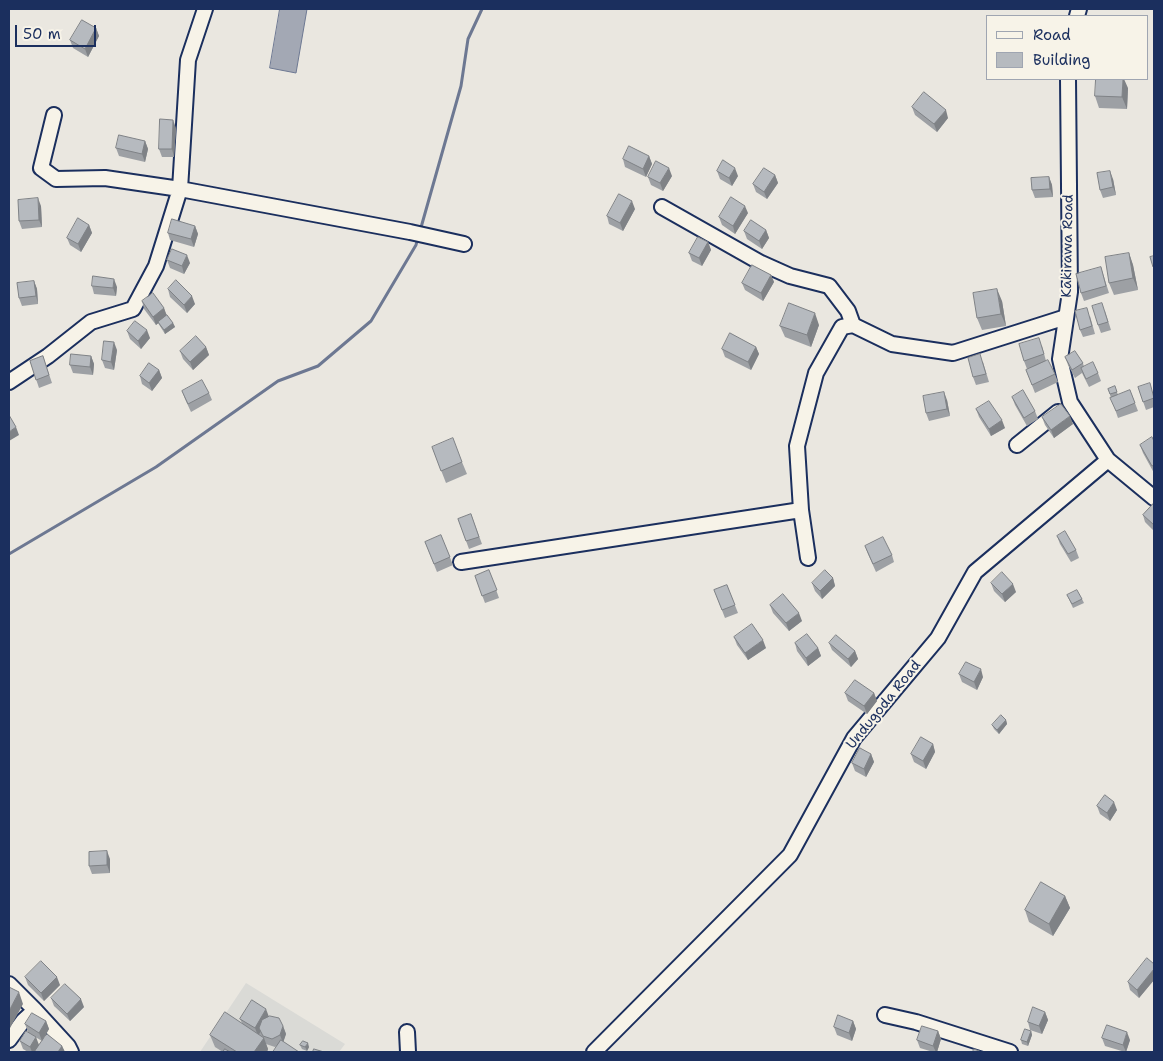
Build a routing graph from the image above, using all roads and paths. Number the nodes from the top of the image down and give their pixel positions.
1 (205, 9) edge
2 (1068, 80) edge
3 (54, 115) dead end
4 (180, 189) junction
5 (662, 207) dead end
6 (464, 244) dead end
7 (1066, 317) junction
8 (853, 325) junction
9 (9, 382) edge
10 (1070, 402) junction
11 (1017, 445) dead end
12 (1108, 460) junction
13 (1154, 498) edge
14 (801, 510) junction
15 (808, 558) dead end
16 (462, 562) dead end
17 (9, 984) edge
18 (35, 1010) junction
19 (885, 1015) dead end
20 (407, 1032) dead end
21 (9, 1040) edge
22 (71, 1052) edge
23 (408, 1052) edge
24 (594, 1052) edge
25 (1010, 1052) edge

1 - 4 street
2 - 7 street, Kakirawa Road
3 - 4 street
4 - 6 street
4 - 9 street
5 - 8 street
7 - 8 street
7 - 10 street, Kakirawa Road
8 - 14 street
10 - 11 street
10 - 12 street, Kakirawa Road
12 - 13 street
12 - 24 street, Undugoda Road
14 - 15 street
14 - 16 street
17 - 18 street
18 - 21 street
18 - 22 street
19 - 25 street
20 - 23 street

